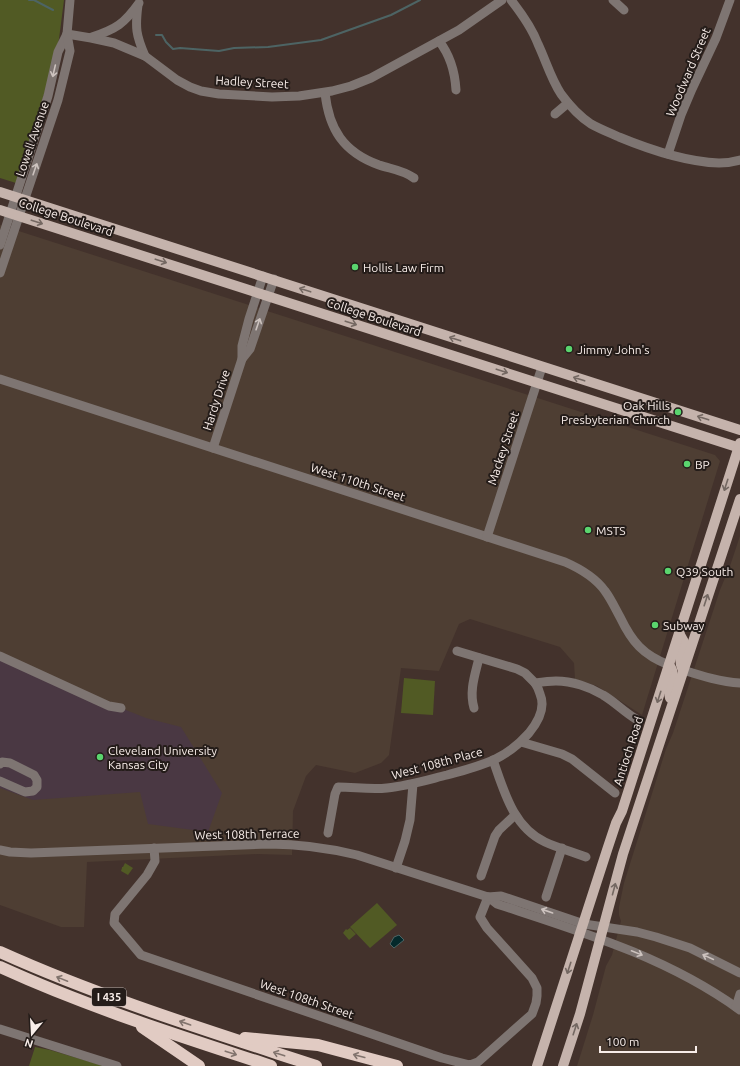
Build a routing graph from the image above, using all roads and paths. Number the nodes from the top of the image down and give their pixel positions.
1 (70, 0) edge
2 (502, 0) edge
3 (511, 0) edge
4 (613, 0) edge
5 (730, 0) edge
6 (139, 2) edge
7 (624, 10) dead end
8 (67, 34) junction
9 (91, 38) junction
10 (439, 41) junction
11 (145, 56) junction
12 (456, 90) dead end
13 (325, 93) junction
14 (568, 102) junction
15 (555, 114) dead end
16 (668, 154) junction
17 (740, 160) edge
18 (414, 178) dead end
19 (0, 192) edge
20 (20, 199) junction
21 (0, 210) edge
22 (15, 214) junction
23 (0, 245) edge
24 (0, 272) edge
25 (262, 276) junction
26 (274, 279) junction
27 (257, 292) junction
28 (268, 296) junction
29 (242, 359) junction
30 (542, 367) junction
31 (0, 379) edge
32 (537, 383) junction
33 (740, 430) edge
34 (739, 446) edge
35 (213, 448) junction
36 (740, 499) edge
37 (487, 537) junction
38 (679, 633) junction
39 (457, 651) dead end
40 (0, 656) edge
41 (479, 658) junction
42 (669, 665) junction
43 (683, 670) junction
44 (535, 683) junction
45 (740, 683) edge
46 (672, 704) junction
47 (121, 708) dead end
48 (474, 708) dead end
49 (636, 719) dead end
50 (521, 742) junction
51 (493, 760) junction
52 (0, 764) edge
53 (0, 781) edge
54 (412, 784) junction
55 (615, 793) dead end
56 (515, 815) junction
57 (328, 834) dead end
58 (154, 848) junction
59 (562, 848) junction
60 (0, 850) edge
61 (586, 857) dead end
62 (396, 868) junction
63 (482, 876) dead end
64 (488, 897) junction
65 (546, 897) dead end
66 (603, 927) junction
67 (582, 928) junction
68 (600, 939) junction
69 (0, 952) edge
70 (0, 967) edge
71 (740, 973) edge
72 (740, 994) edge
73 (738, 1009) edge
74 (128, 1018) junction
75 (0, 1029) edge
76 (222, 1035) junction
77 (470, 1065) edge
78 (117, 1066) edge
79 (199, 1066) edge
80 (271, 1066) edge
81 (316, 1066) edge
82 (397, 1066) edge
83 (537, 1066) edge
84 (563, 1066) edge

1 - 8 street, Lowell Avenue
2 - 10 street, Hadley Street
3 - 14 street
4 - 7 street
5 - 16 street, Woodward Street
6 - 9 street
6 - 11 street
8 - 9 street, Hadley Street
8 - 20 street, Lowell Avenue
9 - 11 street, Hadley Street
10 - 12 street
10 - 13 street, Hadley Street
11 - 13 street, Hadley Street
13 - 18 street
14 - 15 street
14 - 16 street
16 - 17 street
19 - 20 main road, College Boulevard
20 - 22 street, Lowell Avenue
20 - 25 main road, College Boulevard
21 - 22 main road, College Boulevard
22 - 23 street, Lowell Avenue
22 - 24 street, Lowell Avenue
22 -> 27 main road, College Boulevard
25 - 26 main road, College Boulevard
25 - 27 street, Hardy Drive
26 - 28 street, Hardy Drive
30 -> 26 main road, College Boulevard
27 - 28 main road, College Boulevard
27 - 29 street, Hardy Drive
29 -> 28 street, Hardy Drive
28 -> 32 main road, College Boulevard
29 - 35 street, Hardy Drive
30 - 32 street, Mackey Street
33 -> 30 main road, College Boulevard
31 - 35 street, West 110th Street
32 - 34 main road, College Boulevard
32 - 37 street, Mackey Street
34 -> 38 main road, Antioch Road
35 - 37 street, West 110th Street
43 -> 36 main road
37 - 42 street, West 110th Street
38 - 42 main road, Antioch Road
38 - 43 main road
39 - 41 street
40 - 47 street
41 - 44 street
41 - 48 street
42 - 46 main road
42 -> 67 main road, Antioch Road
43 - 45 street
43 - 46 main road
44 - 49 street
44 - 50 street, West 108th Place
66 -> 46 main road
50 - 51 street, West 108th Place
50 - 55 street
51 - 54 street, West 108th Place
51 - 56 street, West 108th Place
52 - 53 street
54 - 57 street, West 108th Place
54 - 62 street
56 - 59 street, West 108th Place
56 - 63 street
58 - 60 street, West 108th Terrace
58 - 62 street, West 108th Terrace
58 - 77 street, West 108th Street
59 - 61 street, West 108th Place
59 - 65 street
62 - 64 street, West 108th Terrace
64 - 67 street, West 108th Terrace
64 - 77 street
66 - 67 street
66 - 68 main road
71 -> 66 street
67 - 68 street
67 -> 83 main road, Antioch Road
68 -> 73 street
84 -> 68 main road
76 -> 69 highway, I 435
70 - 74 highway, I 435
72 - 73 street
74 - 79 highway
74 -> 80 highway, I 435
75 - 78 street
81 -> 76 highway, I 435
82 -> 76 highway

